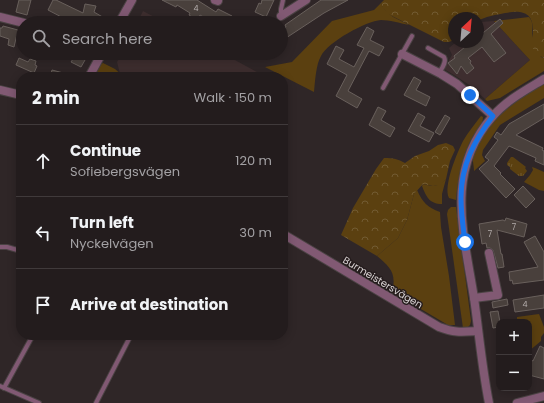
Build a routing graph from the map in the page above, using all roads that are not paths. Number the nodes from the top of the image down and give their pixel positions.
1 (132, 0) edge
2 (283, 0) edge
3 (306, 0) edge
4 (123, 16) edge
5 (281, 16) joint
6 (0, 17) edge
7 (16, 21) edge
8 (412, 36) dead end
9 (428, 48) dead end
10 (402, 54) junction
11 (98, 60) edge
12 (92, 72) edge
13 (439, 73) junction
14 (544, 79) edge
15 (383, 88) dead end
16 (0, 90) edge
17 (16, 95) edge
18 (493, 116) junction
19 (288, 237) edge
20 (0, 247) edge
21 (16, 250) edge
22 (489, 253) dead end
23 (474, 298) junction
24 (478, 331) junction
25 (30, 340) edge
26 (128, 340) edge
27 (2, 387) edge
28 (544, 396) edge
29 (39, 403) edge
30 (96, 403) edge
31 (489, 403) edge
32 (517, 403) edge

1 - 4 street
2 - 5 lane
3 - 5 street
6 - 7 street
8 - 10 lane
9 - 13 lane
10 - 13 street
10 - 15 lane
11 - 12 street
13 - 18 street
14 - 18 street
16 - 17 street
18 - 23 street
19 - 24 street, Burmeistersvägen
20 - 21 lane
22 - 23 street
23 - 24 street
24 - 31 street
25 - 27 lane
26 - 30 lane
27 - 29 lane
28 - 32 street

